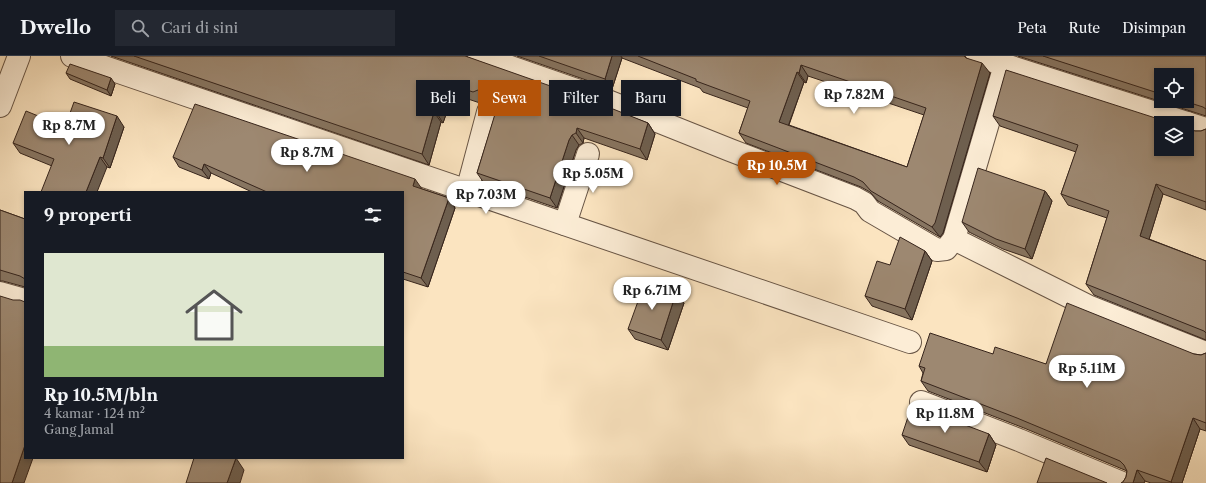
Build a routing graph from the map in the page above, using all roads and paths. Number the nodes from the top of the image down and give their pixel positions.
1 (19, 56) edge
2 (72, 56) edge
3 (479, 56) edge
4 (978, 56) edge
5 (1005, 65) junction
6 (0, 106) edge
7 (487, 116) edge
8 (1165, 116) edge
9 (1194, 125) edge
10 (1206, 129) edge
11 (588, 154) dead end
12 (467, 191) junction
13 (565, 224) junction
14 (954, 239) junction
15 (0, 293) edge
16 (24, 300) edge
17 (910, 342) dead end
18 (1206, 353) edge
19 (921, 402) dead end
20 (1122, 483) edge

1 - 6 street
2 - 12 street
3 - 14 street
4 - 5 street
5 - 8 street
5 - 14 street
7 - 12 street
9 - 10 street
11 - 13 street
12 - 13 street
13 - 17 street
14 - 18 street
15 - 16 street
19 - 20 street

